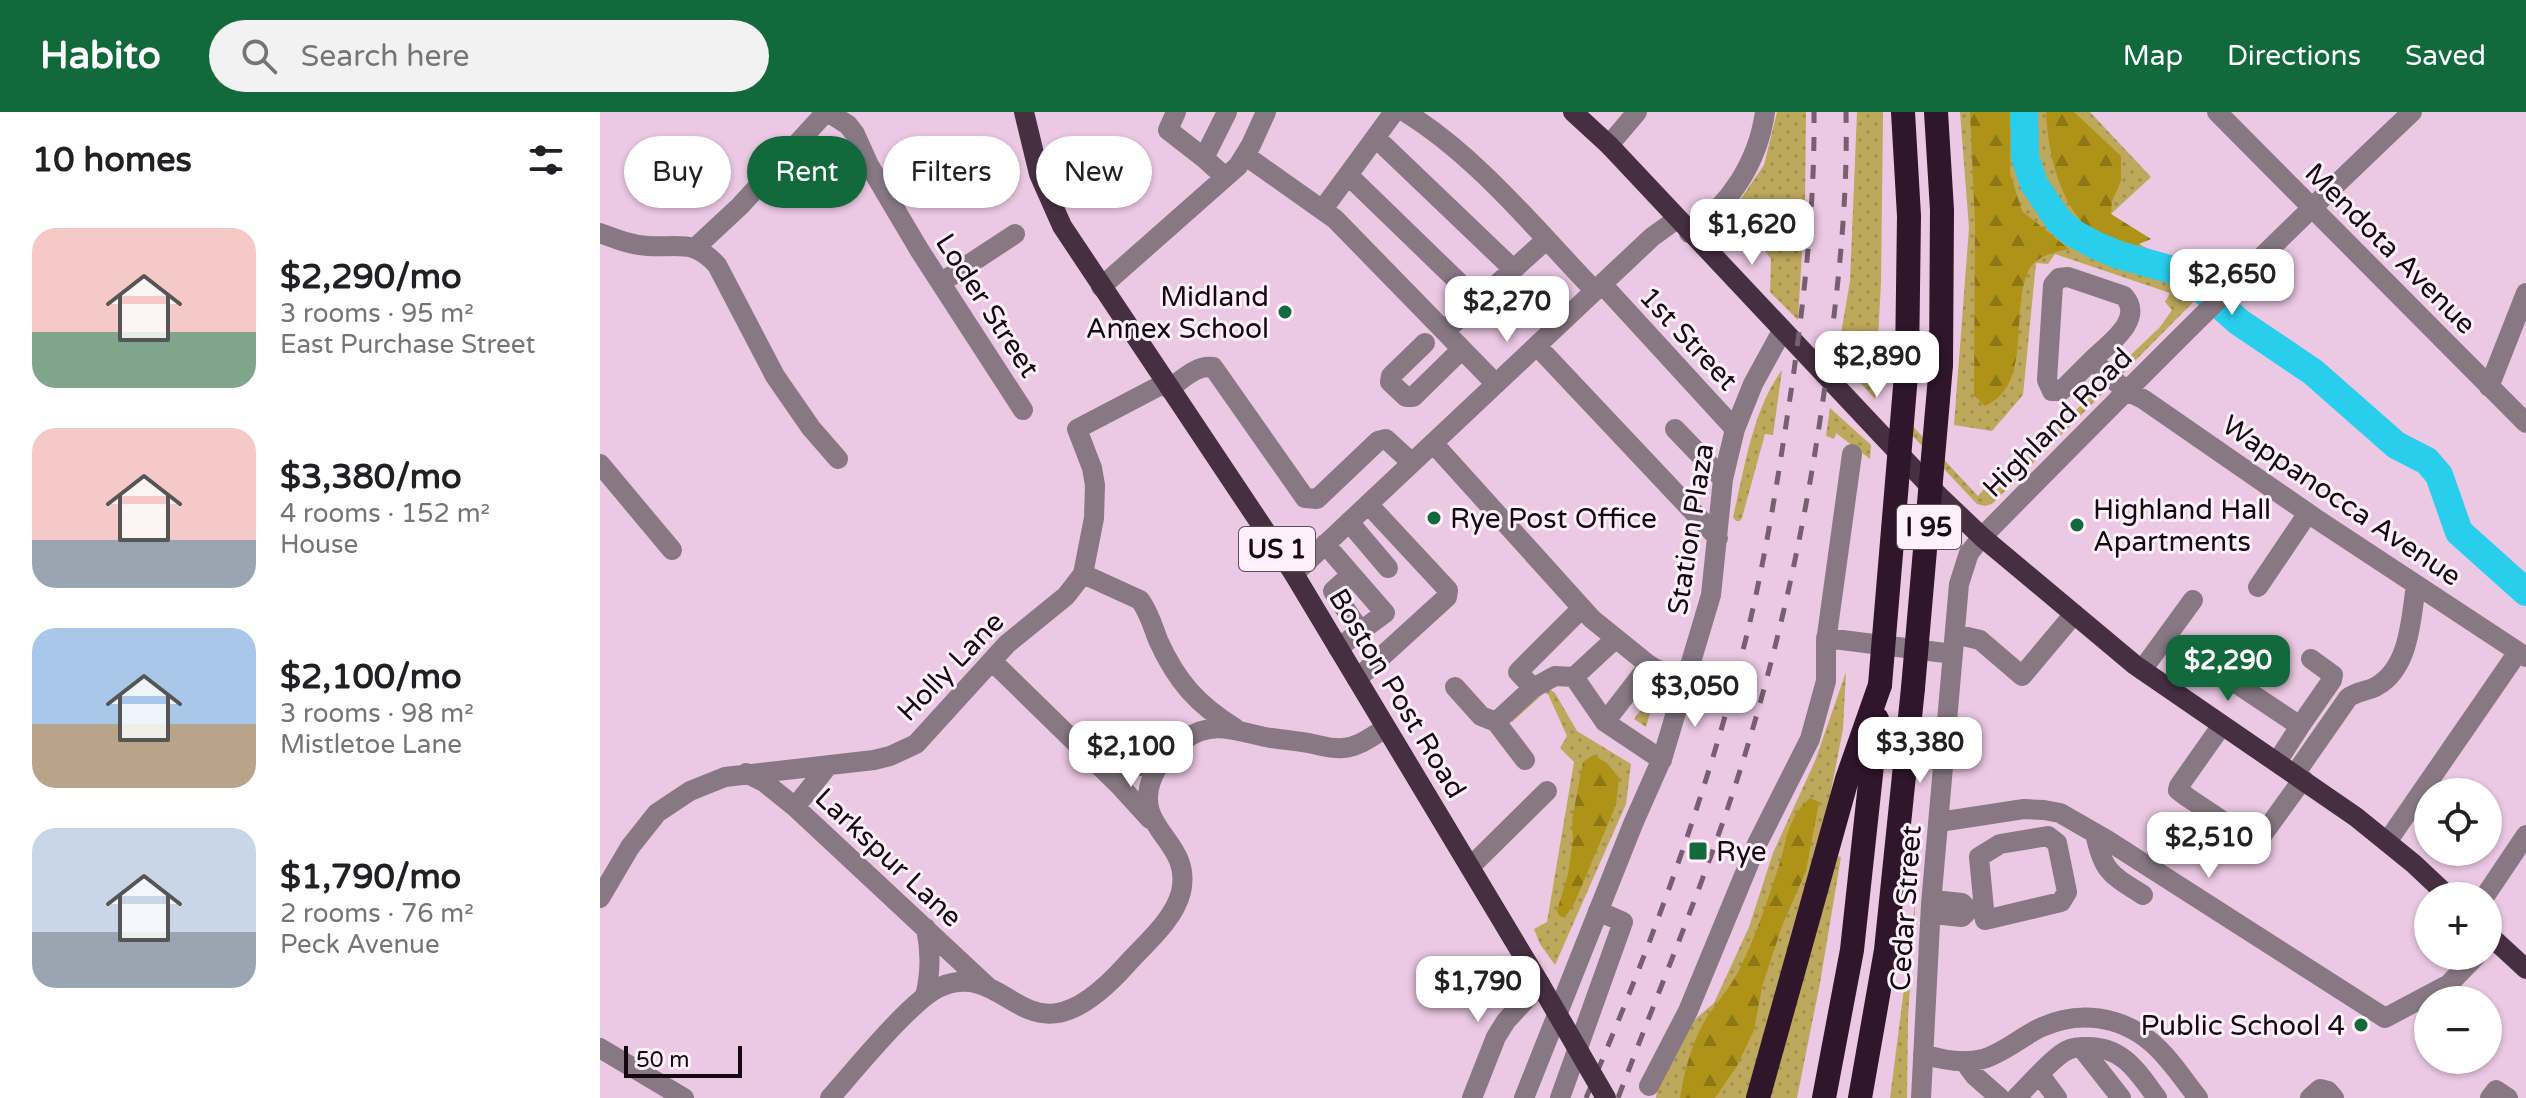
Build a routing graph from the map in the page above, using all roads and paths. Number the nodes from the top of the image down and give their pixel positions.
1 (827, 112) edge
2 (1024, 112) edge
3 (1176, 112) edge
4 (1227, 112) edge
5 (1394, 112) edge
6 (1405, 112) edge
7 (1573, 112) edge
8 (1637, 112) edge
9 (1765, 112) edge
10 (1903, 112) edge
11 (1936, 112) edge
12 (2217, 112) edge
13 (2412, 112) edge
14 (1264, 113) edge
15 (1376, 138) junction
16 (1609, 145) junction
17 (1246, 156) junction
18 (1204, 158) junction
19 (1348, 175) junction
20 (1225, 177) junction
21 (2312, 207) junction
22 (1323, 209) junction
23 (1683, 226) junction
24 (600, 233) edge
25 (1015, 234) dead end
26 (1546, 240) junction
27 (696, 247) junction
28 (1513, 269) junction
29 (942, 282) junction
30 (1101, 287) junction
31 (1598, 288) junction
32 (2526, 293) edge
33 (1478, 301) junction
34 (1445, 331) junction
35 (1782, 331) junction
36 (1425, 343) dead end
37 (1537, 346) junction
38 (1462, 349) junction
39 (2092, 360) junction
40 (1496, 384) junction
41 (1167, 386) junction
42 (2489, 387) junction
43 (2126, 391) junction
44 (1023, 410) dead end
45 (2526, 423) edge
46 (1675, 429) dead end
47 (1735, 429) junction
48 (1433, 443) junction
49 (1852, 454) dead end
50 (838, 459) dead end
51 (1412, 463) junction
52 (600, 464) edge
53 (1723, 479) junction
54 (1368, 504) junction
55 (2308, 513) junction
56 (1349, 522) junction
57 (1982, 537) junction
58 (1718, 538) junction
59 (1325, 544) junction
60 (672, 550) dead end
61 (1388, 568) dead end
62 (1083, 574) junction
63 (1294, 574) junction
64 (1351, 575) junction
65 (2416, 585) junction
66 (2258, 587) dead end
67 (1333, 591) junction
68 (2184, 603) dead end
69 (1313, 607) junction
70 (1582, 608) junction
71 (2074, 614) junction
72 (1361, 632) junction
73 (1826, 638) junction
74 (1615, 639) junction
75 (1954, 644) junction
76 (1338, 648) junction
77 (2522, 655) edge
78 (2311, 659) dead end
79 (992, 661) junction
80 (1649, 665) junction
81 (2137, 666) junction
82 (1574, 677) junction
83 (1357, 679) junction
84 (2234, 682) dead end
85 (1880, 685) junction
86 (1686, 686) junction
87 (1455, 687) dead end
88 (1533, 688) junction
89 (1192, 696) junction
90 (1496, 722) junction
91 (1605, 722) junction
92 (2222, 725) junction
93 (2300, 726) junction
94 (1235, 728) junction
95 (1386, 728) junction
96 (1183, 741) junction
97 (1525, 760) dead end
98 (1662, 760) junction
99 (2277, 762) junction
100 (1159, 763) junction
101 (1100, 766) junction
102 (827, 767) junction
103 (746, 773) junction
104 (2299, 776) junction
105 (1547, 791) dead end
106 (795, 807) junction
107 (1939, 822) junction
108 (1155, 825) junction
109 (2095, 833) junction
110 (2526, 835) edge
111 (2387, 842) junction
112 (1470, 867) junction
113 (2432, 882) edge
114 (2494, 882) edge
115 (2143, 895) dead end
116 (600, 898) edge
117 (1935, 907) junction
118 (1976, 908) junction
119 (1598, 911) junction
120 (926, 928) junction
121 (2502, 950) edge
122 (2526, 969) edge
123 (2462, 970) edge
124 (1540, 984) junction
125 (989, 988) junction
126 (925, 996) junction
127 (2081, 1047) junction
128 (600, 1048) edge
129 (1923, 1054) junction
130 (1964, 1061) junction
131 (2040, 1075) junction
132 (1649, 1086) dead end
133 (684, 1098) edge
134 (830, 1098) edge
135 (1472, 1098) edge
136 (1524, 1098) edge
137 (1560, 1098) edge
138 (1606, 1098) edge
139 (1758, 1098) edge
140 (1824, 1098) edge
141 (1860, 1098) edge
142 (1921, 1098) edge
143 (2000, 1098) edge
144 (2016, 1098) edge
145 (2057, 1098) edge
146 (2121, 1098) edge
147 (2157, 1098) edge
148 (2198, 1098) edge
149 (2310, 1098) edge
150 (2334, 1098) edge
151 (2490, 1098) edge
152 (2508, 1098) edge

1 - 27 street
1 - 29 street, Loder Street
2 - 30 main road, Boston Post Road / US 1
3 - 18 street
4 - 18 street
5 - 15 street
6 - 26 street, 1st Street
7 - 16 main road
8 - 16 street
9 - 23 street
10 - 85 highway, I 95, bridge
11 - 141 highway, I 95, bridge
12 - 21 street, Mendota Avenue
13 - 21 street, Highland Road
14 - 17 street
15 - 19 street
15 - 28 street
16 - 23 main road
17 - 20 street
17 - 22 street
18 - 20 street
19 - 22 street
19 - 33 street
20 - 30 street
21 - 42 street, Mendota Avenue
21 - 43 street, Highland Road
22 - 34 street
23 - 31 street
23 - 35 main road
24 - 27 street
25 - 29 street
26 - 28 street
26 - 31 street, 1st Street
27 - 50 street
28 - 33 street
29 - 44 street, Loder Street
30 - 41 main road, Boston Post Road / US 1
31 - 37 street
31 - 47 street, 1st Street
32 - 42 street
33 - 34 street
34 - 38 street
35 - 47 street, Station Plaza
35 - 57 main road
36 - 38 street
37 - 40 street
37 - 58 street
38 - 40 street
39 - 39 street
39 - 43 street, Wappanocca Avenue
40 - 48 street
41 - 51 street
41 - 62 street
41 - 63 main road, Boston Post Road / US 1
42 - 45 street, Mendota Avenue
43 - 55 street, Wappanocca Avenue
43 - 57 street, Highland Road
46 - 53 street
47 - 53 street, Station Plaza
48 - 51 street
48 - 70 street
49 - 73 street
51 - 54 street
52 - 60 street
53 - 58 street, Station Plaza
54 - 56 street
54 - 83 street
55 - 65 street, Wappanocca Avenue
55 - 66 street
56 - 59 street
56 - 61 street
57 - 71 main road
57 - 75 street, Cedar Street
58 - 86 street, Station Plaza
59 - 63 street
59 - 64 street
62 - 79 street, Holly Lane
62 - 89 street
63 - 69 main road, Boston Post Road / US 1
64 - 67 street
64 - 72 street
65 - 77 street, Wappanocca Avenue
65 - 104 street
67 - 69 street
67 - 72 street
68 - 81 street
69 - 76 main road, Boston Post Road / US 1
70 - 74 street
70 - 88 street
71 - 75 street
71 - 81 main road
72 - 76 street
73 - 75 street
73 - 132 street
74 - 80 street
74 - 82 street
75 - 107 street, Cedar Street
76 - 83 main road, Boston Post Road / US 1
77 - 111 street
78 - 93 street
79 - 101 street
79 - 102 street, Holly Lane
80 - 86 street
80 - 91 street
81 - 92 main road
82 - 88 street
82 - 91 street
83 - 95 main road, Boston Post Road / US 1
84 - 93 street
85 - 139 highway
85 - 140 highway, I 95
86 - 98 street, Station Plaza
87 - 90 street
88 - 90 street
89 - 94 street
89 - 96 street
90 - 97 street
91 - 98 street
92 - 99 main road
92 - 104 street
93 - 99 street
94 - 95 street
94 - 96 street
95 - 112 main road, Boston Post Road / US 1
96 - 100 street
98 - 119 street, Station Plaza
99 - 104 main road
100 - 101 street
100 - 108 street
101 - 108 street
102 - 103 street, Holly Lane
102 - 106 street
103 - 106 street, Larkspur Lane
103 - 116 street, Holly Lane
104 - 111 main road
105 - 112 street
106 - 120 street, Larkspur Lane
107 - 109 street
107 - 117 street, Cedar Street
108 - 125 street
109 - 115 street
109 - 123 street
110 - 114 street
111 - 113 main road
112 - 124 main road, Boston Post Road / US 1
117 - 118 street
117 - 129 street, Cedar Street
118 - 118 street
119 - 136 street, Station Plaza
119 - 137 street
120 - 125 street, Larkspur Lane
120 - 126 street
121 - 122 main road
124 - 135 street
124 - 138 main road, Boston Post Road / US 1, bridge
125 - 126 street
126 - 134 street
127 - 131 street
127 - 146 street
127 - 147 street
128 - 133 street
129 - 130 street
129 - 142 street, Cedar Street
130 - 143 street
130 - 148 street
131 - 144 street
131 - 145 street
149 - 150 street
151 - 152 street

